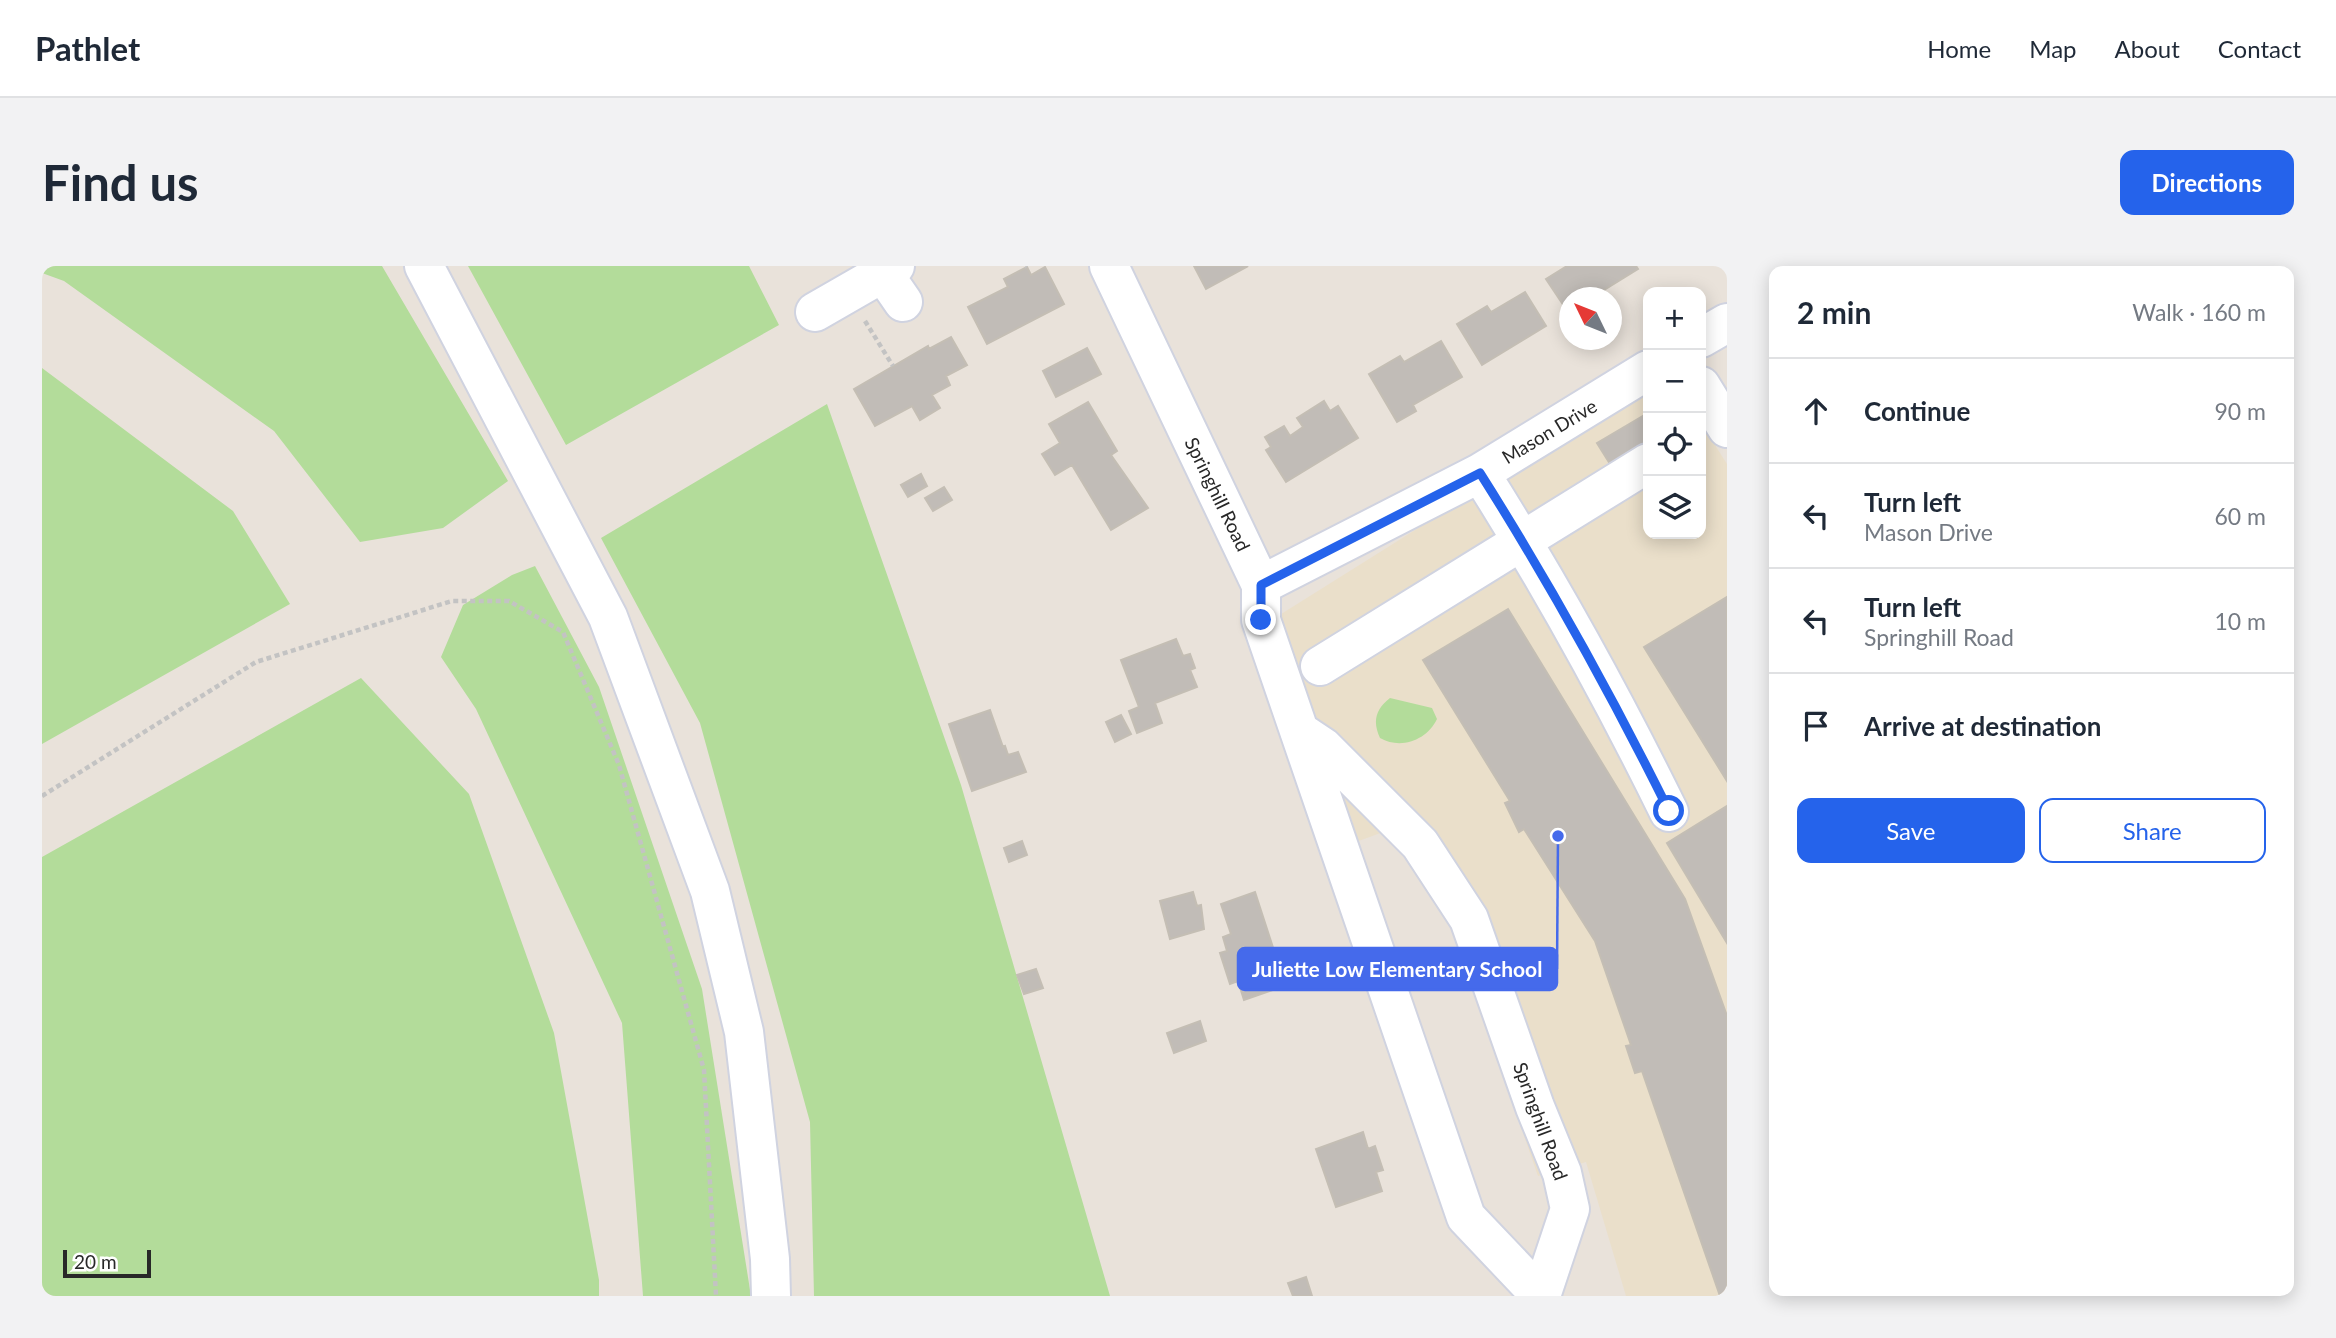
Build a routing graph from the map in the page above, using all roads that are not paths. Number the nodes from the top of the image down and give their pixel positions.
1 (424, 266) edge
2 (1109, 266) edge
3 (894, 280) edge
4 (832, 302) road end
5 (1727, 323) edge
6 (1706, 335) edge
7 (1643, 373) edge
8 (1706, 399) edge
9 (1716, 425) edge
10 (1643, 466) edge
11 (1480, 473) junction
12 (1523, 541) junction
13 (1261, 585) junction
14 (1320, 666) dead end
15 (1298, 730) junction
16 (1669, 811) dead end
17 (771, 1296) edge

1 - 17 street
2 - 13 street, Springhill Road
3 - 4 street
5 - 6 street
7 - 11 street, Mason Drive
8 - 9 street
10 - 12 street
11 - 12 street
11 - 13 street, Mason Drive
12 - 14 street
12 - 16 street
13 - 15 street, Springhill Road
15 - 15 street, Springhill Road

